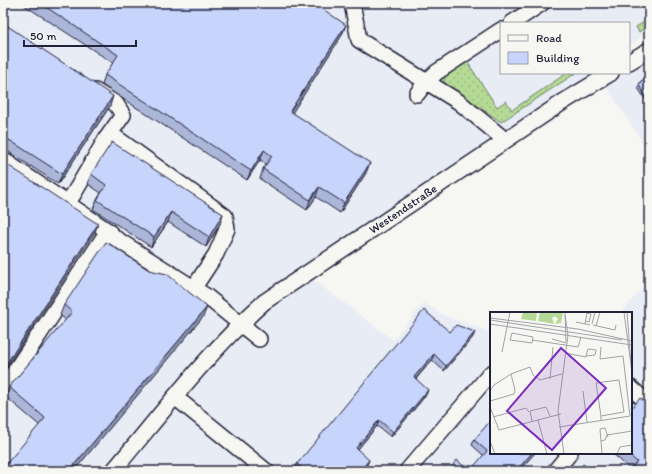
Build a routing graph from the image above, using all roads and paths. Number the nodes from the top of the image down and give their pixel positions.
1 (352, 3) edge
2 (542, 3) edge
3 (514, 22) edge
4 (500, 31) edge
5 (648, 54) edge
6 (630, 62) edge
7 (609, 74) edge
8 (83, 82) edge
9 (426, 82) junction
10 (417, 94) dead end
11 (106, 139) junction
12 (505, 140) junction
13 (3, 160) edge
14 (67, 202) junction
15 (108, 231) junction
16 (194, 289) junction
17 (241, 323) junction
18 (259, 339) dead end
19 (490, 373) edge
20 (3, 389) edge
21 (632, 389) edge
22 (175, 397) junction
23 (649, 404) edge
24 (569, 454) edge
25 (113, 471) edge
26 (266, 471) edge
27 (407, 471) edge
28 (555, 471) edge

1 - 9 street
2 - 3 street
4 - 9 street
5 - 6 street
7 - 12 street, Westendstraße
8 - 11 street
9 - 10 street
9 - 12 street
11 - 14 street
11 - 16 street
12 - 17 street, Westendstraße
13 - 14 street
14 - 15 street
15 - 16 street
15 - 20 street
16 - 17 street
17 - 18 street
17 - 22 street, Westendstraße
19 - 27 street
21 - 23 street
22 - 25 street, Westendstraße
22 - 26 street
24 - 28 street

